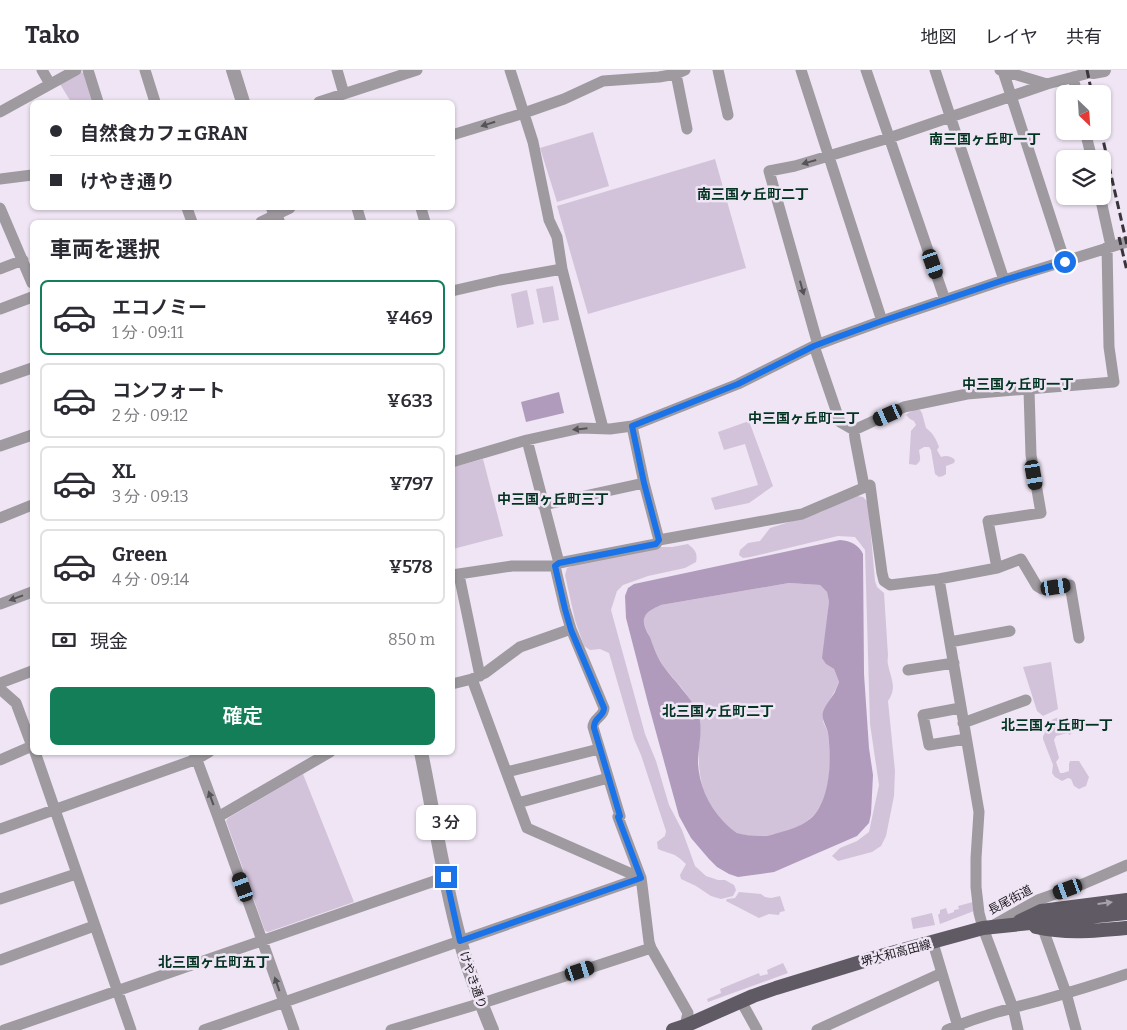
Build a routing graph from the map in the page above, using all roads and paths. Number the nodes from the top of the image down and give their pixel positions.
1 (42, 70) edge
2 (76, 70) edge
3 (88, 70) edge
4 (145, 70) edge
5 (233, 70) edge
6 (337, 70) edge
7 (418, 70) edge
8 (510, 70) edge
9 (718, 70) edge
10 (801, 70) edge
11 (866, 70) edge
12 (934, 70) edge
13 (1001, 71) edge
14 (1098, 71) edge
15 (681, 72) edge
16 (1073, 77) junction
17 (50, 84) junction
18 (1048, 84) junction
19 (1075, 85) edge
20 (344, 94) junction
21 (1010, 97) junction
22 (97, 100) edge
23 (154, 100) edge
24 (242, 100) edge
25 (329, 100) edge
26 (0, 112) edge
27 (524, 114) junction
28 (728, 115) dead end
29 (950, 117) junction
30 (687, 129) dead end
31 (455, 134) edge
32 (889, 138) junction
33 (830, 156) junction
34 (30, 175) edge
35 (0, 179) edge
36 (1102, 205) edge
37 (0, 208) edge
38 (1127, 242) edge
39 (1109, 246) junction
40 (23, 260) junction
41 (1065, 262) junction
42 (0, 268) edge
43 (562, 269) junction
44 (30, 278) edge
45 (1004, 280) junction
46 (455, 290) edge
47 (30, 298) edge
48 (945, 300) junction
49 (0, 309) edge
50 (882, 321) junction
51 (816, 346) junction
52 (30, 369) edge
53 (0, 379) edge
54 (1028, 390) junction
55 (632, 426) junction
56 (603, 428) junction
57 (854, 430) junction
58 (30, 436) edge
59 (527, 440) junction
60 (0, 446) edge
61 (455, 461) edge
62 (644, 483) junction
63 (864, 486) junction
64 (543, 505) junction
65 (30, 506) edge
66 (0, 518) edge
67 (659, 540) junction
68 (557, 564) junction
69 (997, 568) junction
70 (456, 575) edge
71 (939, 579) junction
72 (30, 593) edge
73 (0, 604) edge
74 (571, 630) junction
75 (1010, 631) dead end
76 (1078, 638) dead end
77 (950, 642) junction
78 (954, 662) junction
79 (908, 670) dead end
80 (30, 672) edge
81 (476, 677) junction
82 (0, 683) edge
83 (455, 683) edge
84 (0, 689) edge
85 (1026, 700) dead end
86 (960, 708) junction
87 (963, 723) junction
88 (966, 739) junction
89 (30, 741) edge
90 (30, 747) edge
91 (599, 749) junction
92 (36, 755) edge
93 (325, 755) edge
94 (422, 755) edge
95 (195, 756) edge
96 (0, 760) edge
97 (507, 772) junction
98 (608, 778) junction
99 (518, 803) junction
100 (54, 810) junction
101 (218, 817) junction
102 (0, 829) edge
103 (1127, 865) edge
104 (76, 874) junction
105 (446, 877) junction
106 (641, 878) junction
107 (0, 900) edge
108 (1127, 900) edge
109 (1127, 913) edge
110 (1025, 924) junction
111 (94, 926) junction
112 (1008, 926) junction
113 (987, 927) junction
114 (1127, 928) edge
115 (1043, 929) junction
116 (262, 940) junction
117 (460, 941) junction
118 (933, 943) junction
119 (651, 948) junction
120 (0, 960) edge
121 (942, 973) junction
122 (1126, 977) edge
123 (117, 991) junction
124 (1066, 993) junction
125 (741, 1001) junction
126 (284, 1002) junction
127 (481, 1003) junction
128 (1013, 1008) junction
129 (954, 1028) edge
130 (681, 1029) edge
131 (4, 1030) edge
132 (130, 1030) edge
133 (204, 1030) edge
134 (294, 1030) edge
135 (391, 1030) edge
136 (492, 1030) edge
137 (757, 1030) edge
138 (817, 1030) edge
139 (1018, 1030) edge
140 (1076, 1030) edge

1 - 17 street
2 - 17 street
3 - 22 street
4 - 23 street
5 - 24 street
6 - 20 street
7 - 20 street
8 - 27 street
9 - 28 street
10 - 33 street
11 - 32 street
12 - 29 street
13 - 18 street
13 - 21 street
14 - 16 street
15 - 27 street
15 - 30 street
16 - 18 street
16 - 19 street
17 - 26 street
18 - 21 street
20 - 25 street
21 - 29 street
21 - 41 street
27 -> 31 street
27 - 43 street
29 - 32 street
29 - 45 street
32 - 33 street
32 - 48 street
33 - 50 street
33 -> 51 street
34 - 35 street
36 - 39 street
37 - 40 street
38 - 39 street
39 - 41 street
39 - 54 street
40 - 42 street
40 - 44 street
41 - 45 street
43 - 46 street
43 - 56 street
45 - 48 street
47 - 49 street
48 - 50 street
50 - 51 street
51 - 55 street
51 - 57 street
52 - 53 street
54 - 57 street
54 - 69 street
55 - 56 street
55 - 62 street
56 -> 59 street
57 - 63 street
58 - 60 street
59 - 61 street
59 - 64 street
62 - 64 street
62 - 67 street
63 - 67 street
63 - 71 street
64 - 68 street
65 - 66 street
67 - 68 street
68 - 70 street
68 - 74 street
69 - 71 street
69 - 76 street
70 - 81 street
71 - 77 street
72 -> 73 street
74 - 81 street
74 - 91 street
75 - 77 street
77 - 78 street
78 - 79 street
78 - 86 street
80 - 82 street
81 - 83 street
81 - 97 street
84 - 89 street
85 - 87 street
86 - 87 street
86 - 88 street
87 - 88 street
88 - 113 street
90 - 96 street
91 - 97 street
91 - 98 street
92 - 100 street
93 - 101 street
94 - 105 street, けやき通り
95 - 100 street
101 -> 95 street
97 - 99 street
98 - 99 street
98 - 106 street
99 - 106 street
100 - 102 street
100 - 104 street
101 - 116 street
103 - 113 street, 長尾街道
104 - 107 street
104 - 111 street
105 - 116 street
105 - 117 street, けやき通り
106 - 117 street
106 - 119 street
112 -> 108 main road
109 - 110 main road, 堺大和高田線
110 - 112 main road, 堺大和高田線
110 - 115 main road
111 - 120 street
111 - 123 street
112 - 113 main road, 堺大和高田線
113 - 118 main road, 堺大和高田線
113 - 128 street
114 - 115 main road
115 - 124 street
116 - 123 street
126 -> 116 street
117 - 126 street
117 - 127 street, けやき通り
118 - 121 street
118 - 125 main road, 堺大和高田線
119 - 127 street
119 - 130 street
121 - 129 street
121 - 138 street
122 - 124 street
123 - 131 street
123 - 132 street
124 - 128 street
124 - 140 street
125 - 130 main road, 堺大和高田線
125 - 137 street
126 - 133 street
126 - 134 street
127 - 135 street
127 - 136 street, けやき通り
128 - 129 street
128 - 139 street

